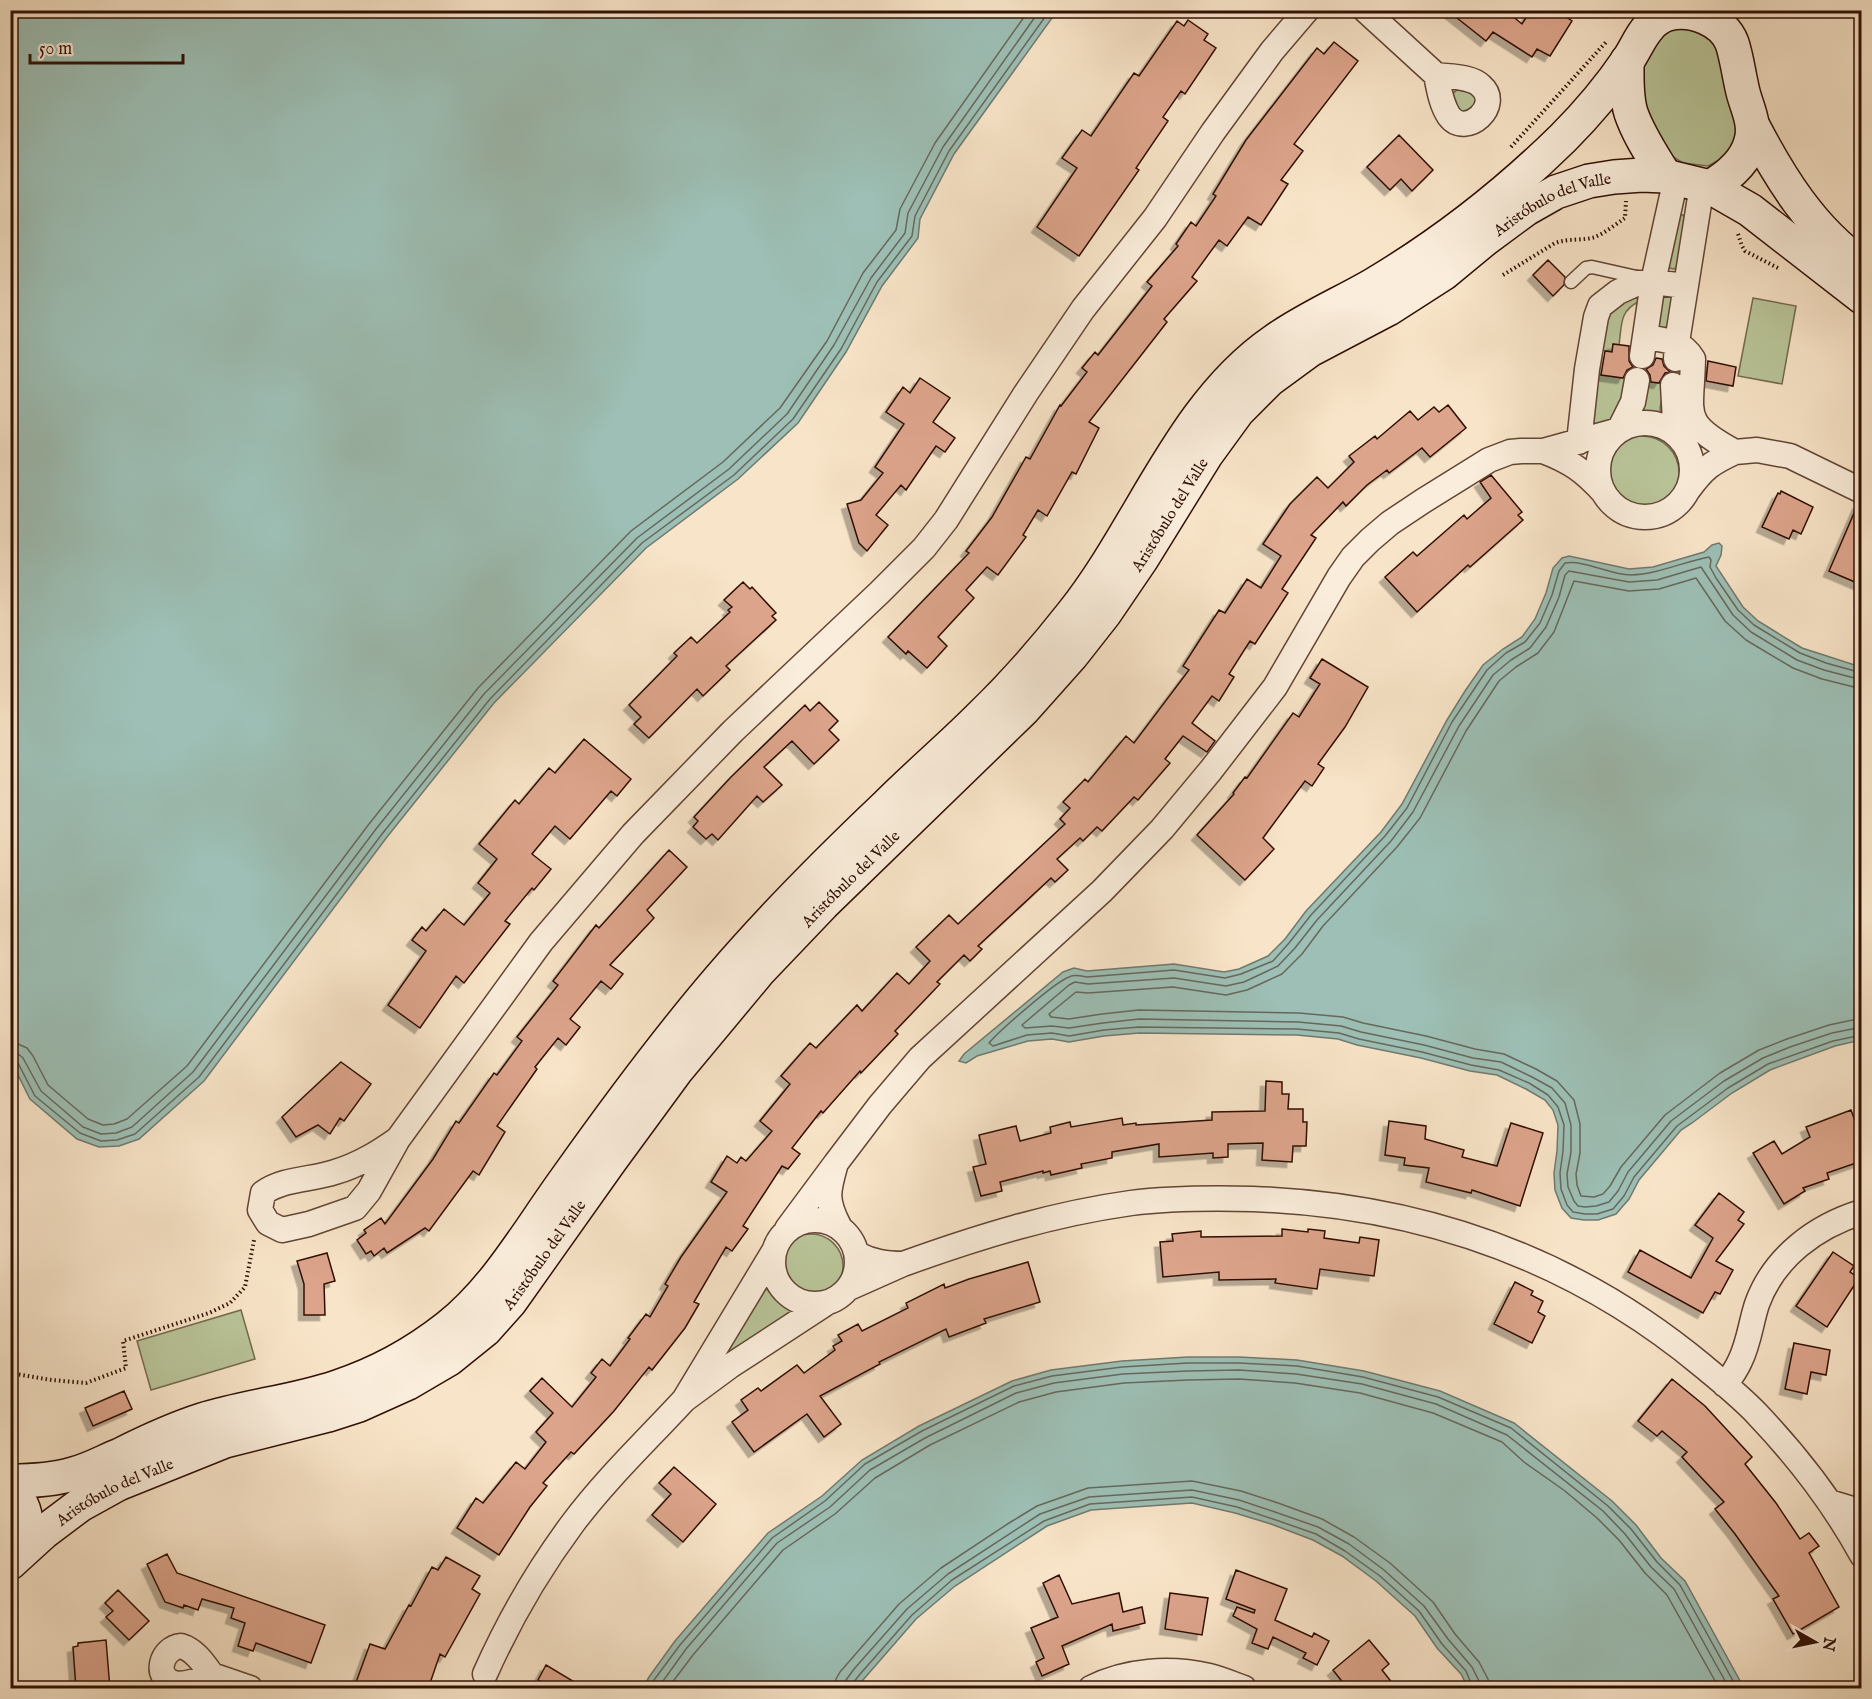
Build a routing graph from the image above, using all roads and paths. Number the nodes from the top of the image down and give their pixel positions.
1 (1307, 10) edge
2 (1365, 10) edge
3 (1654, 17) edge
4 (1731, 23) edge
5 (1618, 49) junction
6 (1436, 75) dead end
7 (1753, 126) junction
8 (1511, 147) dead end
9 (1688, 182) junction
10 (1862, 265) edge
11 (1571, 282) dead end
12 (1653, 282) junction
13 (1685, 286) junction
14 (1862, 297) edge
15 (1676, 352) junction
16 (1637, 380) dead end
17 (1673, 385) dead end
18 (1619, 430) junction
19 (1690, 434) junction
20 (1579, 442) junction
21 (1543, 451) junction
22 (1735, 452) junction
23 (1862, 491) edge
24 (1687, 492) junction
25 (1604, 493) junction
26 (398, 1139) junction
27 (836, 1163) junction
28 (260, 1210) junction
29 (1862, 1212) edge
30 (838, 1226) junction
31 (779, 1243) junction
32 (857, 1254) junction
33 (903, 1264) junction
34 (849, 1288) junction
35 (825, 1304) junction
36 (10, 1373) edge
37 (1725, 1385) junction
38 (684, 1400) junction
39 (10, 1481) edge
40 (10, 1490) edge
41 (1829, 1502) junction
42 (1862, 1512) edge
43 (1862, 1555) edge
44 (13, 1560) edge
45 (212, 1675) dead end
46 (483, 1684) edge
47 (250, 1689) edge
48 (1091, 1689) edge
49 (1244, 1689) edge

1 - 26 street
2 - 6 street
3 - 4 street
3 - 5 street
4 - 7 street
5 - 8 path
5 - 9 street
5 - 39 street, Aristóbulo del Valle
7 - 9 street
7 - 10 street
9 - 12 street
9 - 13 street
9 - 14 street
9 - 44 street, Aristóbulo del Valle
11 - 12 lane
12 - 13 street
12 - 15 street
12 - 20 street
13 - 15 street
15 - 19 street
16 - 18 street
17 - 19 street
18 - 19 street
18 - 20 street
18 - 25 street
19 - 22 street
19 - 24 street
20 - 21 street
21 - 25 street
21 - 27 street
22 - 23 street
22 - 24 street
24 - 25 street
26 - 28 street
26 - 28 street
27 - 30 street
27 - 31 street
28 - 36 path
29 - 37 street
30 - 31 street
30 - 32 street
31 - 35 street
31 - 38 street
32 - 33 street
32 - 34 street
33 - 34 street
33 - 37 street
34 - 35 street
35 - 38 street
37 - 41 street
38 - 46 street
40 - 44 street
41 - 42 street
41 - 43 street
45 - 47 street
48 - 49 street

